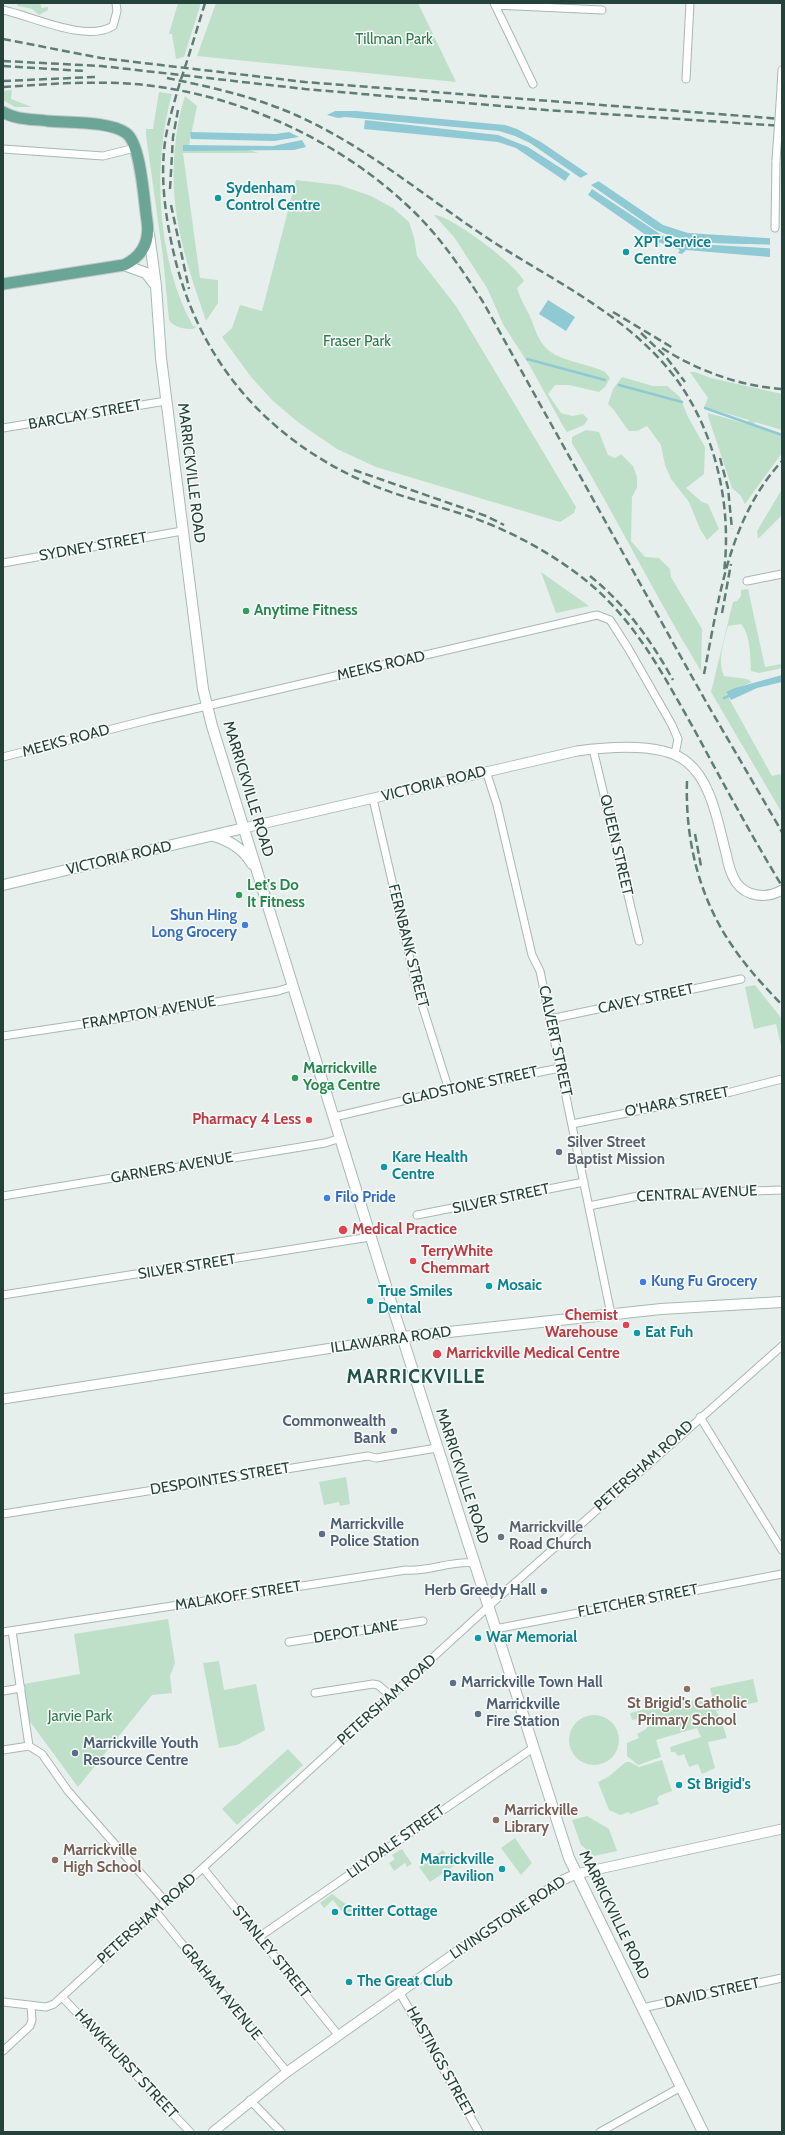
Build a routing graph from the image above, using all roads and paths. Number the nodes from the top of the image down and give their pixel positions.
1 (116, 3) edge
2 (690, 3) edge
3 (495, 4) edge
4 (3, 10) edge
5 (602, 10) dead end
6 (782, 70) edge
7 (686, 79) dead end
8 (533, 84) dead end
9 (3, 112) edge
10 (22, 118) junction
11 (3, 120) edge
12 (135, 148) junction
13 (3, 149) edge
14 (775, 228) dead end
15 (149, 234) junction
16 (124, 265) junction
17 (3, 284) edge
18 (156, 286) junction
19 (166, 401) junction
20 (3, 428) edge
21 (182, 531) junction
22 (3, 563) edge
23 (782, 574) edge
24 (747, 581) dead end
25 (207, 706) junction
26 (594, 749) junction
27 (675, 754) junction
28 (3, 758) edge
29 (486, 771) junction
30 (373, 799) junction
31 (244, 828) junction
32 (214, 836) junction
33 (258, 873) junction
34 (3, 885) edge
35 (782, 890) edge
36 (639, 941) dead end
37 (741, 979) dead end
38 (294, 986) junction
39 (550, 1019) junction
40 (3, 1036) edge
41 (560, 1068) junction
42 (782, 1079) edge
43 (449, 1090) junction
44 (334, 1116) junction
45 (572, 1124) junction
46 (341, 1138) junction
47 (584, 1182) junction
48 (782, 1190) edge
49 (3, 1196) edge
50 (589, 1206) junction
51 (417, 1215) dead end
52 (370, 1236) junction
53 (3, 1296) edge
54 (782, 1302) edge
55 (611, 1314) junction
56 (402, 1337) junction
57 (782, 1346) edge
58 (3, 1399) edge
59 (700, 1417) junction
60 (438, 1448) junction
61 (3, 1514) edge
62 (782, 1550) edge
63 (474, 1563) junction
64 (782, 1574) edge
65 (488, 1607) junction
66 (423, 1621) dead end
67 (495, 1629) junction
68 (12, 1631) junction
69 (3, 1632) edge
70 (289, 1642) dead end
71 (21, 1688) junction
72 (3, 1691) edge
73 (315, 1693) dead end
74 (391, 1696) junction
75 (29, 1746) junction
76 (533, 1748) junction
77 (3, 1750) edge
78 (782, 1829) edge
79 (203, 1868) junction
80 (576, 1874) junction
81 (166, 1902) junction
82 (156, 1912) junction
83 (258, 1937) junction
84 (782, 1978) edge
85 (400, 1993) junction
86 (62, 1997) junction
87 (3, 2002) edge
88 (31, 2006) junction
89 (642, 2008) junction
90 (339, 2036) junction
91 (3, 2051) edge
92 (287, 2072) junction
93 (681, 2087) junction
94 (250, 2100) junction
95 (190, 2132) edge
96 (213, 2132) edge
97 (281, 2132) edge
98 (479, 2132) edge
99 (600, 2132) edge
100 (703, 2132) edge

1 - 4 street
2 - 7 street
3 - 5 street
3 - 8 street
6 - 14 street, bridge
9 - 10 main road
10 - 11 main road
10 - 12 main road
12 - 13 street
12 - 15 main road, MARRICKVILLE ROAD
15 - 16 main road
15 - 18 main road, MARRICKVILLE ROAD
16 - 17 main road
16 - 18 main road
18 - 19 main road, MARRICKVILLE ROAD
19 - 20 street, BARCLAY STREET
19 - 21 main road, MARRICKVILLE ROAD
21 - 22 street, SYDNEY STREET
21 - 25 main road, MARRICKVILLE ROAD
23 - 24 street
25 - 27 street, MEEKS ROAD
25 - 28 street, MEEKS ROAD
25 - 31 main road, MARRICKVILLE ROAD
26 - 27 street, VICTORIA ROAD
26 - 29 street, VICTORIA ROAD
26 - 36 street, QUEEN STREET
27 - 35 street, VICTORIA ROAD
29 - 30 street, VICTORIA ROAD
29 - 39 street, CALVERT STREET
30 - 31 street, VICTORIA ROAD
30 - 43 street, FERNBANK STREET
31 - 32 main road, VICTORIA ROAD
31 - 33 main road, MARRICKVILLE ROAD
32 - 33 main road
32 - 34 main road, VICTORIA ROAD
33 - 38 main road, MARRICKVILLE ROAD
37 - 39 street, CAVEY STREET
38 - 40 street, FRAMPTON AVENUE
38 - 44 main road, MARRICKVILLE ROAD
39 - 41 street, CALVERT STREET
41 - 43 street, GLADSTONE STREET
41 - 45 street, CALVERT STREET
42 - 45 street, O'HARA STREET
43 - 44 street, GLADSTONE STREET
44 - 46 main road, MARRICKVILLE ROAD
45 - 47 street, CALVERT STREET
46 - 49 street, GARNERS AVENUE
46 - 52 main road, MARRICKVILLE ROAD
47 - 50 street, CALVERT STREET
47 - 51 street, SILVER STREET
48 - 50 street, CENTRAL AVENUE
50 - 55 street, CALVERT STREET
52 - 53 street, SILVER STREET
52 - 56 main road, MARRICKVILLE ROAD
54 - 55 main road, ILLAWARRA ROAD
55 - 56 main road, ILLAWARRA ROAD
56 - 58 street, ILLAWARRA ROAD
56 - 60 main road, MARRICKVILLE ROAD
57 - 59 street, PETERSHAM ROAD
59 - 62 street
59 - 65 street, PETERSHAM ROAD
60 - 61 street, DESPOINTES STREET
60 - 63 main road, MARRICKVILLE ROAD
63 - 65 main road, MARRICKVILLE ROAD
63 - 68 street, MALAKOFF STREET
64 - 67 street, FLETCHER STREET
65 - 67 main road, MARRICKVILLE ROAD
65 - 74 street, PETERSHAM ROAD
66 - 70 street, DEPOT LANE
67 - 76 main road, MARRICKVILLE ROAD
68 - 69 street, MALAKOFF STREET
68 - 71 street
71 - 72 street
71 - 75 street
73 - 74 street
74 - 79 street, PETERSHAM ROAD
75 - 77 street
75 - 81 street
76 - 80 main road, MARRICKVILLE ROAD
76 - 83 street, LILYDALE STREET
78 - 80 street, LIVINGSTONE ROAD
79 - 81 street, PETERSHAM ROAD
79 - 83 street, STANLEY STREET
80 - 85 street, LIVINGSTONE ROAD
80 - 89 main road, MARRICKVILLE ROAD
81 - 82 street, PETERSHAM ROAD
82 - 86 street, PETERSHAM ROAD
82 - 92 street, GRAHAM AVENUE
83 - 90 street, STANLEY STREET
84 - 89 street, DAVID STREET
85 - 90 street, LIVINGSTONE ROAD
85 - 98 street, HASTINGS STREET
86 - 88 street, PETERSHAM ROAD
86 - 95 street, HAWKHURST STREET
87 - 88 street, PETERSHAM ROAD
88 - 91 street
89 - 93 main road, MARRICKVILLE ROAD
90 - 92 street, LIVINGSTONE ROAD
92 - 94 street, LIVINGSTONE ROAD
93 - 99 street
93 - 100 main road, MARRICKVILLE ROAD
94 - 96 street, LIVINGSTONE ROAD
94 - 97 street

